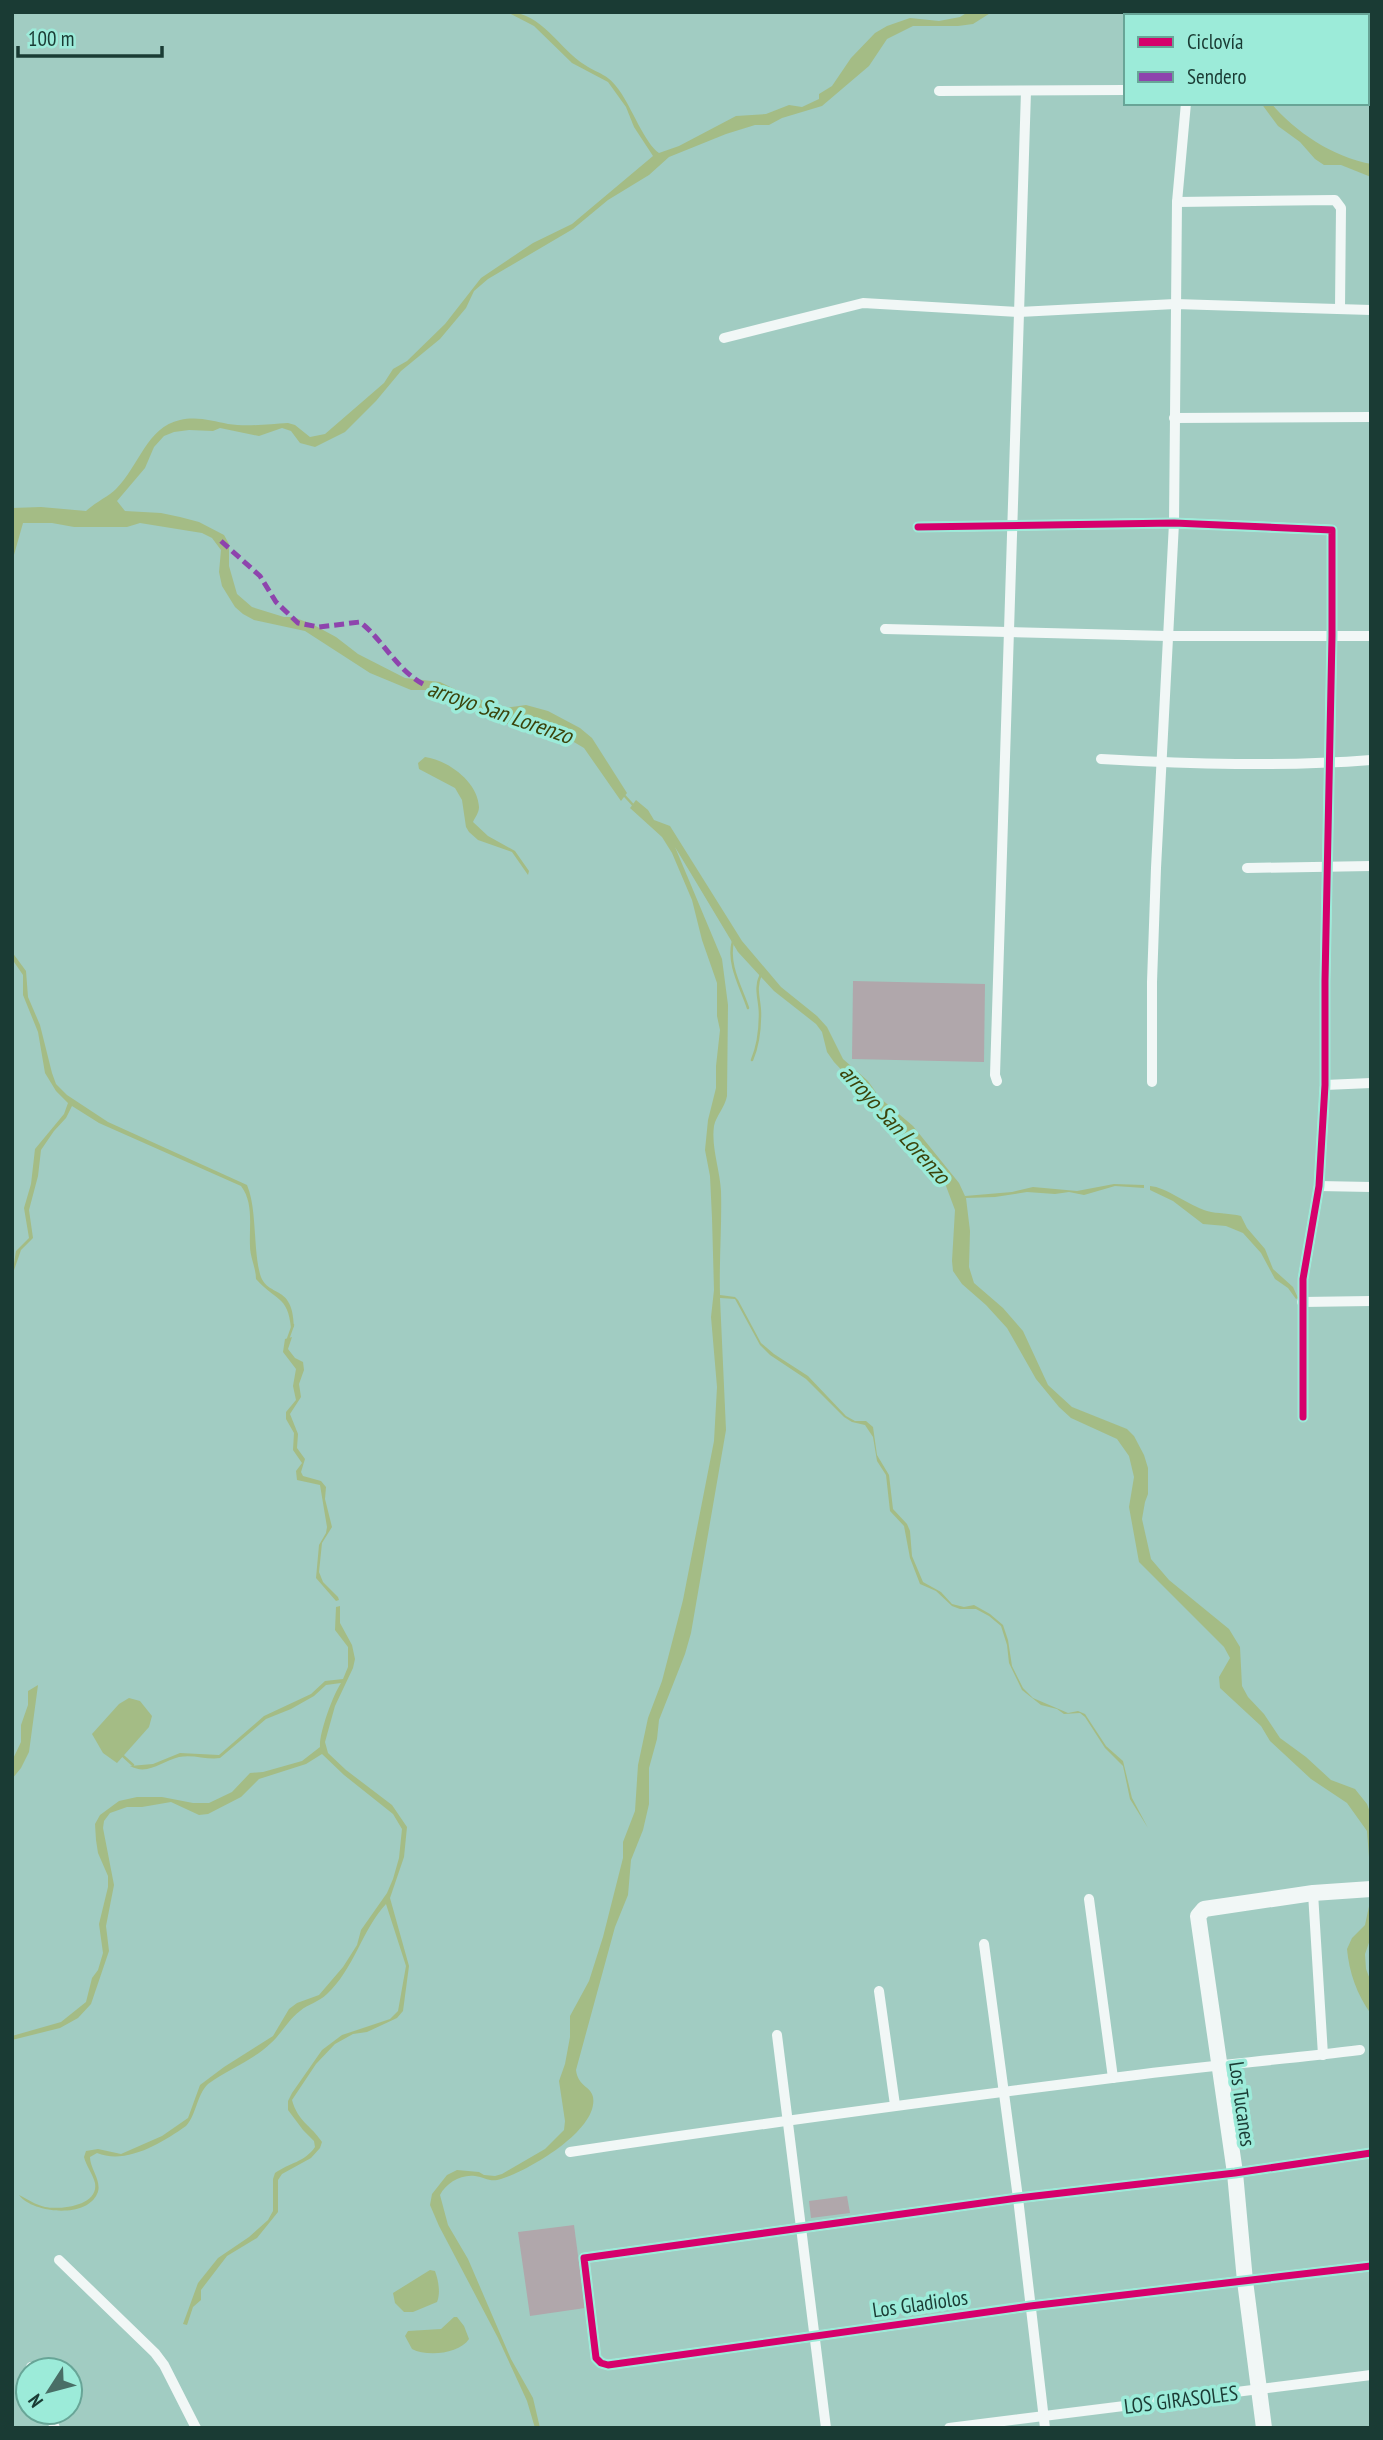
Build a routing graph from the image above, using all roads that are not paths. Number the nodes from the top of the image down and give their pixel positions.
1 (1124, 90) edge
2 (939, 91) dead end
3 (1026, 91) junction
4 (1186, 105) edge
5 (1177, 202) junction
6 (1175, 304) junction
7 (1340, 308) junction
8 (1371, 310) edge
9 (1019, 312) junction
10 (724, 338) dead end
11 (1371, 417) edge
12 (1174, 418) junction
13 (1174, 523) junction
14 (1012, 524) junction
15 (918, 527) dead end
16 (885, 629) dead end
17 (1009, 632) junction
18 (1167, 636) junction
19 (1332, 636) junction
20 (1371, 636) edge
21 (1101, 759) dead end
22 (1371, 760) edge
23 (1161, 762) junction
24 (1330, 763) junction
25 (1371, 866) edge
26 (1327, 867) junction
27 (1247, 868) dead end
28 (997, 1081) dead end
29 (1152, 1082) dead end
30 (1371, 1083) edge
31 (1325, 1085) junction
32 (1319, 1186) junction
33 (1371, 1187) edge
34 (1371, 1301) edge
35 (1302, 1302) junction
36 (1303, 1417) dead end
37 (1367, 1889) edge
38 (1313, 1893) junction
39 (1089, 1899) dead end
40 (984, 1944) dead end
41 (879, 1991) dead end
42 (777, 2035) dead end
43 (1360, 2050) dead end
44 (1323, 2055) junction
45 (1219, 2065) junction
46 (1112, 2078) junction
47 (1004, 2093) junction
48 (895, 2105) junction
49 (788, 2120) junction
50 (570, 2152) dead end
51 (1371, 2154) edge
52 (1235, 2173) junction
53 (1018, 2198) junction
54 (802, 2230) junction
55 (60, 2260) dead end
56 (1371, 2266) edge
57 (1245, 2281) junction
58 (1030, 2306) junction
59 (815, 2336) junction
60 (1371, 2375) edge
61 (1259, 2390) junction
62 (1044, 2422) edge
63 (196, 2428) edge
64 (826, 2428) edge
65 (948, 2428) edge
66 (1264, 2428) edge

1 - 3 street
2 - 3 street
3 - 9 street
4 - 5 street
5 - 6 street
5 - 7 street
6 - 7 street
6 - 9 street
6 - 12 street
7 - 8 street
9 - 10 street
9 - 14 street
11 - 12 street
12 - 13 street
13 - 14 street
13 - 18 street
13 - 19 street
14 - 15 street
14 - 17 street
16 - 17 street
17 - 18 street
17 - 28 street
18 - 19 street
18 - 23 street
19 - 20 street
19 - 24 street
21 - 23 street
22 - 24 street
23 - 24 street
23 - 29 street
24 - 26 street
25 - 26 street
26 - 27 street
26 - 31 street
30 - 31 street
31 - 32 street
32 - 33 street
32 - 35 street
34 - 35 street
35 - 36 street
37 - 38 street
38 - 44 street
38 - 45 street, Los Tucanes
39 - 46 street
40 - 47 street
41 - 48 street
42 - 49 street
43 - 44 street
44 - 45 street
45 - 46 street
45 - 52 street, Los Tucanes
46 - 47 street
47 - 48 street
47 - 53 street
48 - 49 street
49 - 50 street
49 - 54 street
51 - 52 street
52 - 53 street
52 - 57 street, Los Tucanes
53 - 54 street
53 - 58 street
54 - 59 street
54 - 59 street, Los Gladiolos
55 - 63 street
56 - 57 street
57 - 58 street, Los Gladiolos
57 - 61 street, Los Tucanes
58 - 59 street, Los Gladiolos
58 - 62 street
59 - 64 street
60 - 61 street, LOS GIRASOLES
61 - 62 street, LOS GIRASOLES
61 - 66 street, Los Tucanes
62 - 65 street, LOS GIRASOLES

